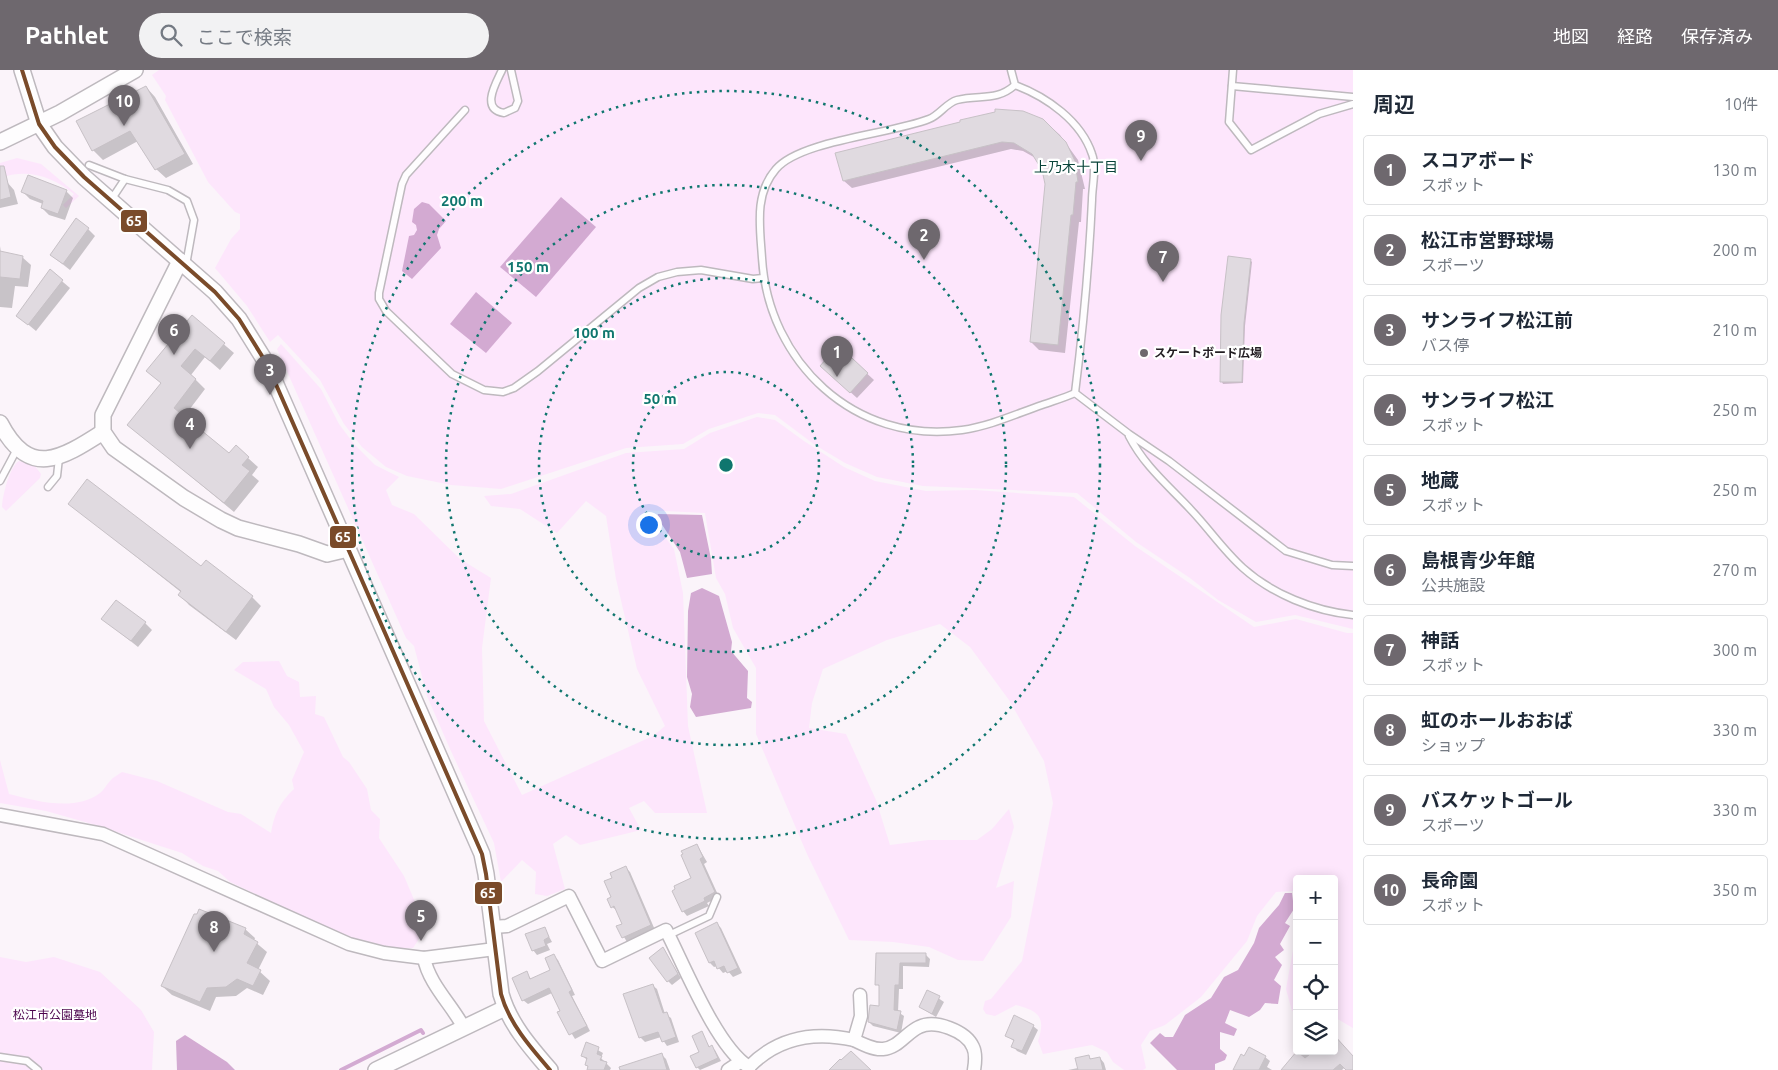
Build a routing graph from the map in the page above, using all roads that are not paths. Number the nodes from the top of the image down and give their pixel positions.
1 (22, 70) edge
2 (135, 70) edge
3 (502, 70) edge
4 (511, 70) edge
5 (1011, 70) edge
6 (1233, 70) edge
7 (1015, 85) junction
8 (1232, 86) junction
9 (1353, 96) edge
10 (1353, 104) edge
11 (465, 110) dead end
12 (39, 124) junction
13 (0, 142) edge
14 (89, 165) dead end
15 (125, 179) junction
16 (111, 200) junction
17 (183, 263) junction
18 (763, 278) junction
19 (1075, 393) junction
20 (0, 423) edge
21 (103, 432) junction
22 (1129, 434) junction
23 (18, 449) junction
24 (59, 458) junction
25 (0, 481) edge
26 (48, 487) dead end
27 (348, 549) junction
28 (1353, 566) edge
29 (1353, 615) edge
30 (0, 815) edge
31 (717, 897) dead end
32 (493, 927) junction
33 (669, 935) junction
34 (495, 948) junction
35 (424, 958) junction
36 (860, 996) dead end
37 (505, 1008) junction
38 (464, 1028) junction
39 (854, 1040) junction
40 (0, 1057) edge
41 (746, 1066) edge
42 (38, 1070) edge
43 (376, 1070) edge
44 (550, 1070) edge
45 (728, 1070) edge
46 (974, 1070) edge

1 - 12 street
2 - 12 street
3 - 4 lane
5 - 7 lane
6 - 8 lane
7 - 18 lane
7 - 19 lane
8 - 9 lane
8 - 10 lane
11 - 18 lane
12 - 13 street
12 - 16 street
14 - 15 lane
15 - 16 lane
15 - 17 lane
16 - 17 street
17 - 21 street
17 - 27 street
18 - 19 lane
19 - 22 lane
20 - 23 street
21 - 24 street
21 - 27 street
22 - 28 lane
22 - 29 lane
23 - 24 street
23 - 25 lane
24 - 26 lane
27 - 32 street
30 - 35 street
31 - 33 lane
32 - 33 street
32 - 34 street
33 - 41 street
34 - 35 street
34 - 37 street
35 - 38 street
36 - 39 street
37 - 38 street
37 - 44 street
38 - 43 street
39 - 41 street
39 - 46 street
40 - 42 lane
41 - 45 street

